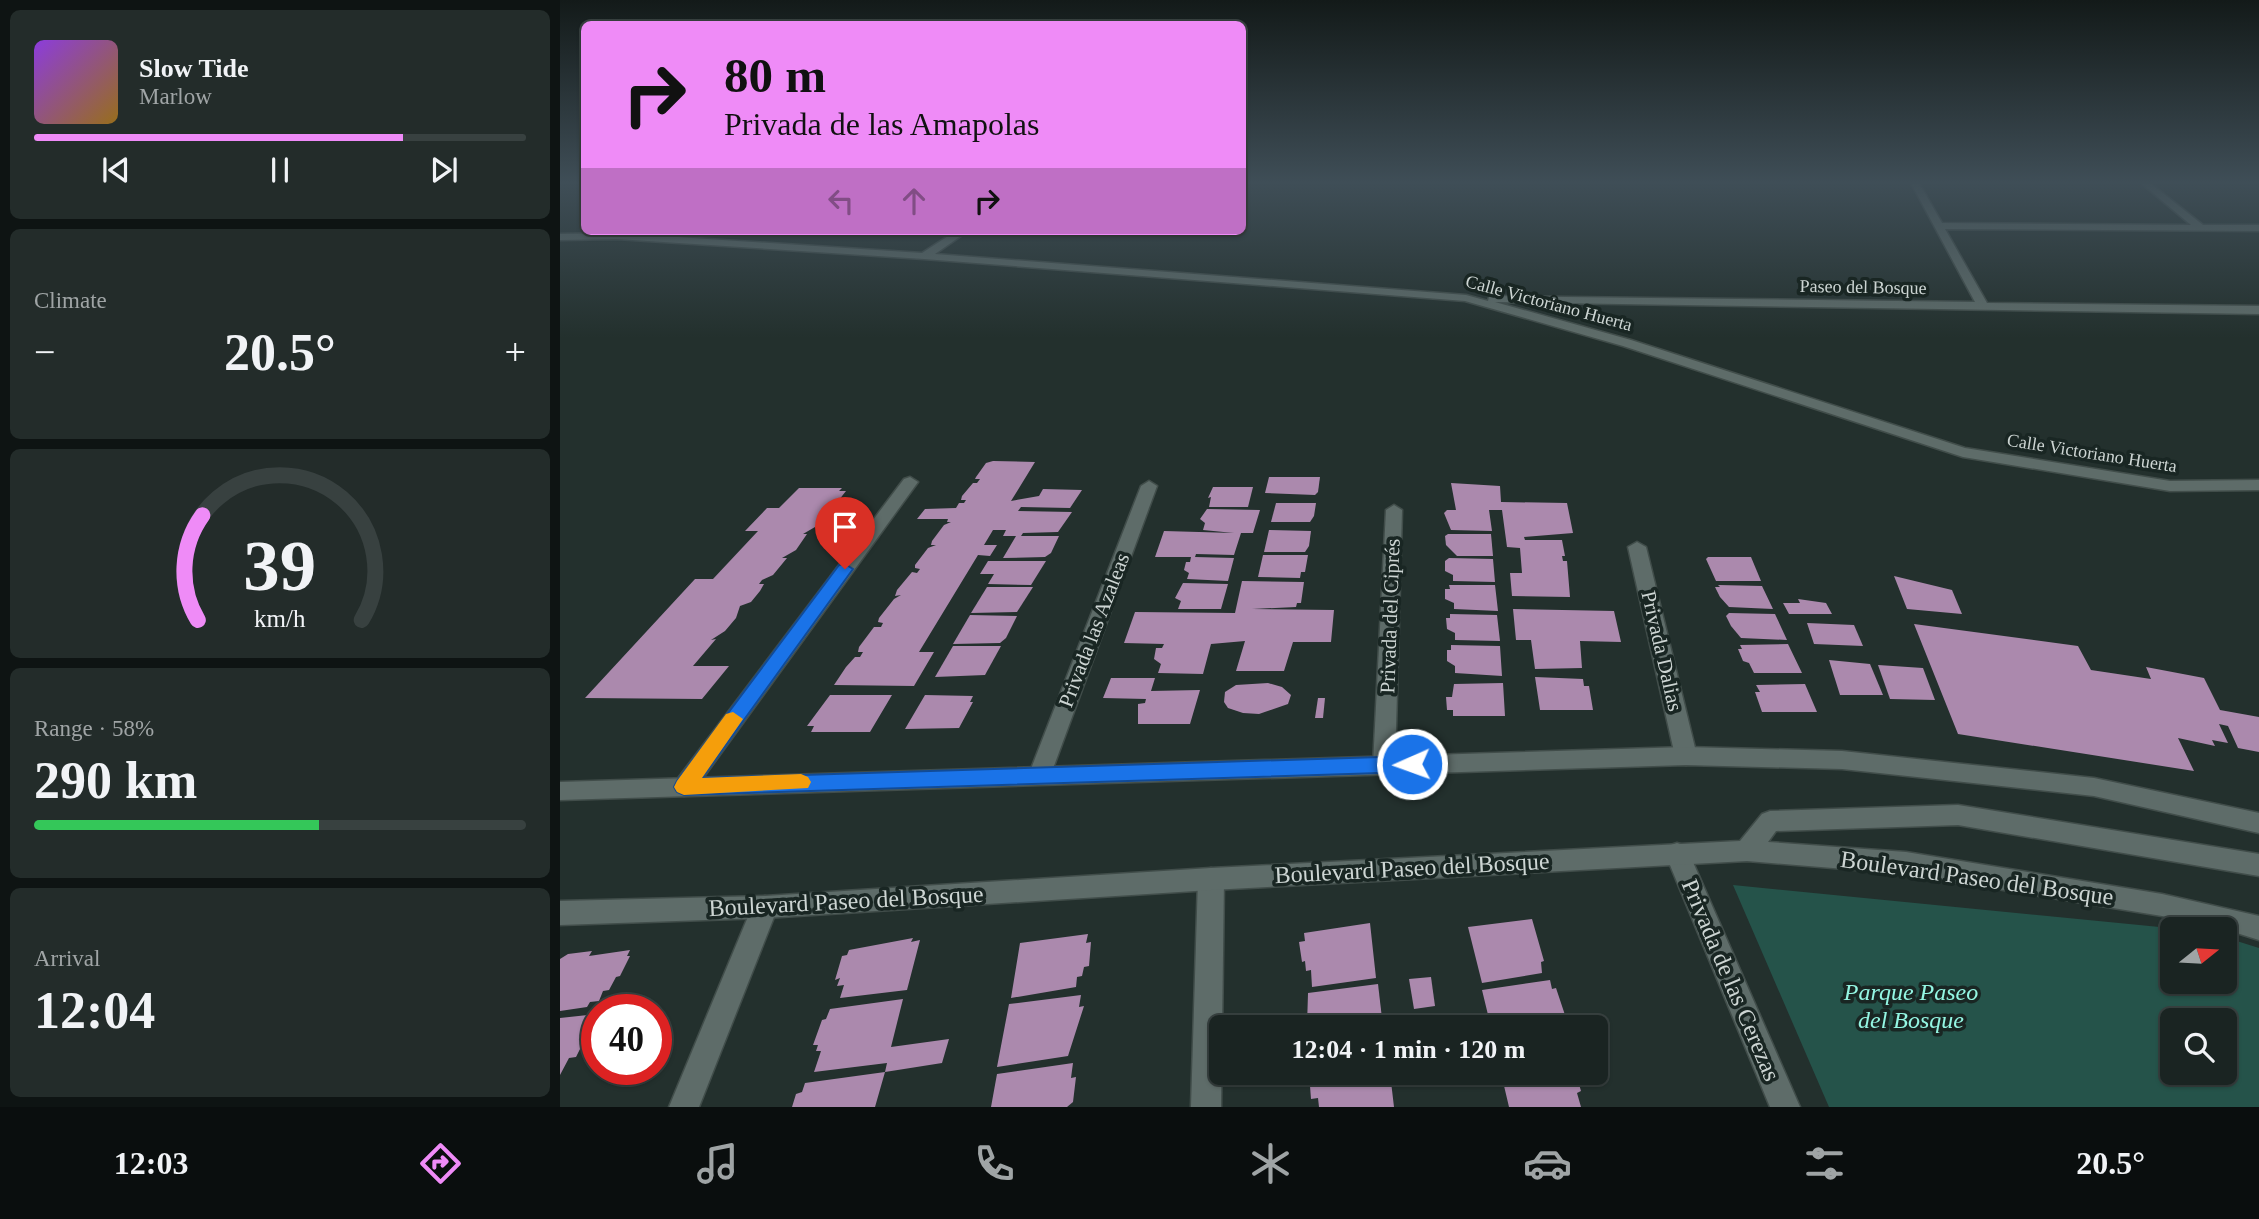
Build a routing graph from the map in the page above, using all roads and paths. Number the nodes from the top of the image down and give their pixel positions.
1 (957, 235) edge
2 (1943, 235) edge
3 (560, 237) edge
4 (924, 256) junction
5 (1466, 299) junction
6 (1983, 306) junction
7 (2259, 310) edge
8 (910, 482) dead end
9 (2259, 485) edge
10 (1149, 486) dead end
11 (1394, 510) dead end
12 (1637, 547) dead end
13 (1686, 756) junction
14 (1384, 765) junction
15 (1040, 774) junction
16 (684, 787) junction
17 (560, 791) edge
18 (2259, 823) edge
19 (1747, 851) junction
20 (1677, 853) junction
21 (2259, 865) edge
22 (1211, 879) junction
23 (765, 907) junction
24 (560, 913) edge
25 (2259, 928) edge
26 (684, 1107) edge
27 (1206, 1107) edge
28 (1785, 1107) edge

1 - 4 street
2 - 6 street
3 - 4 street, Calle Victoriano Huerta
4 - 5 street, Calle Victoriano Huerta
5 - 6 street, Paseo del Bosque
5 - 9 street, Calle Victoriano Huerta
6 - 7 street, Paseo del Bosque
8 - 16 street
10 - 15 street, Privada las Azaleas
11 - 14 street, Privada del Ciprés
12 - 13 street, Privada Dalias
13 - 14 street
13 - 18 street
14 - 15 street
15 - 16 street
16 - 17 street
19 - 20 street, Boulevard Paseo del Bosque
19 - 21 street
19 - 25 street, Boulevard Paseo del Bosque
20 - 22 street, Boulevard Paseo del Bosque
20 - 28 street, Privada de las Cerezas
22 - 23 street, Boulevard Paseo del Bosque
22 - 27 street
23 - 24 street, Boulevard Paseo del Bosque
23 - 26 street

